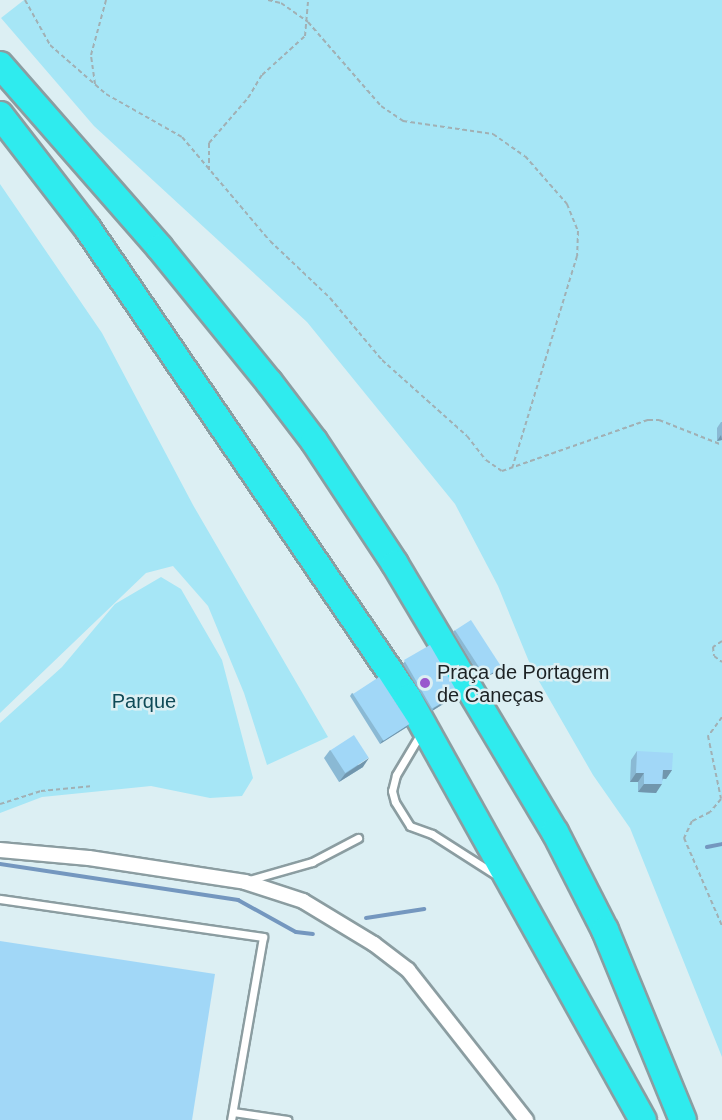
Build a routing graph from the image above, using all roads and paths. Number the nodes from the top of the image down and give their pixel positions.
1 (25, 0) edge
2 (106, 0) edge
3 (268, 0) edge
4 (308, 0) edge
5 (308, 22) junction
6 (0, 65) edge
7 (95, 84) junction
8 (0, 115) edge
9 (209, 170) junction
10 (722, 445) edge
11 (512, 468) junction
12 (722, 641) edge
13 (722, 662) edge
14 (722, 717) edge
15 (424, 728) junction
16 (93, 786) dead end
17 (721, 797) edge
18 (0, 804) edge
19 (358, 838) dead end
20 (0, 850) edge
21 (245, 882) junction
22 (513, 886) junction
23 (0, 899) edge
24 (722, 926) edge
25 (232, 1116) edge
26 (287, 1120) edge
27 (526, 1120) edge
28 (643, 1120) edge
29 (683, 1120) edge

1 - 7 path
2 - 7 path
3 - 5 path
4 - 5 path
5 - 9 path
5 - 11 path
6 - 29 highway
7 - 9 path
8 - 15 highway
9 - 11 path
10 - 11 path
12 - 13 path
14 - 17 path
15 - 22 highway
15 - 22 lane
16 - 18 path
17 - 24 path
19 - 21 lane
20 - 21 street
21 - 27 street
22 - 28 highway
23 - 25 lane
25 - 26 lane

